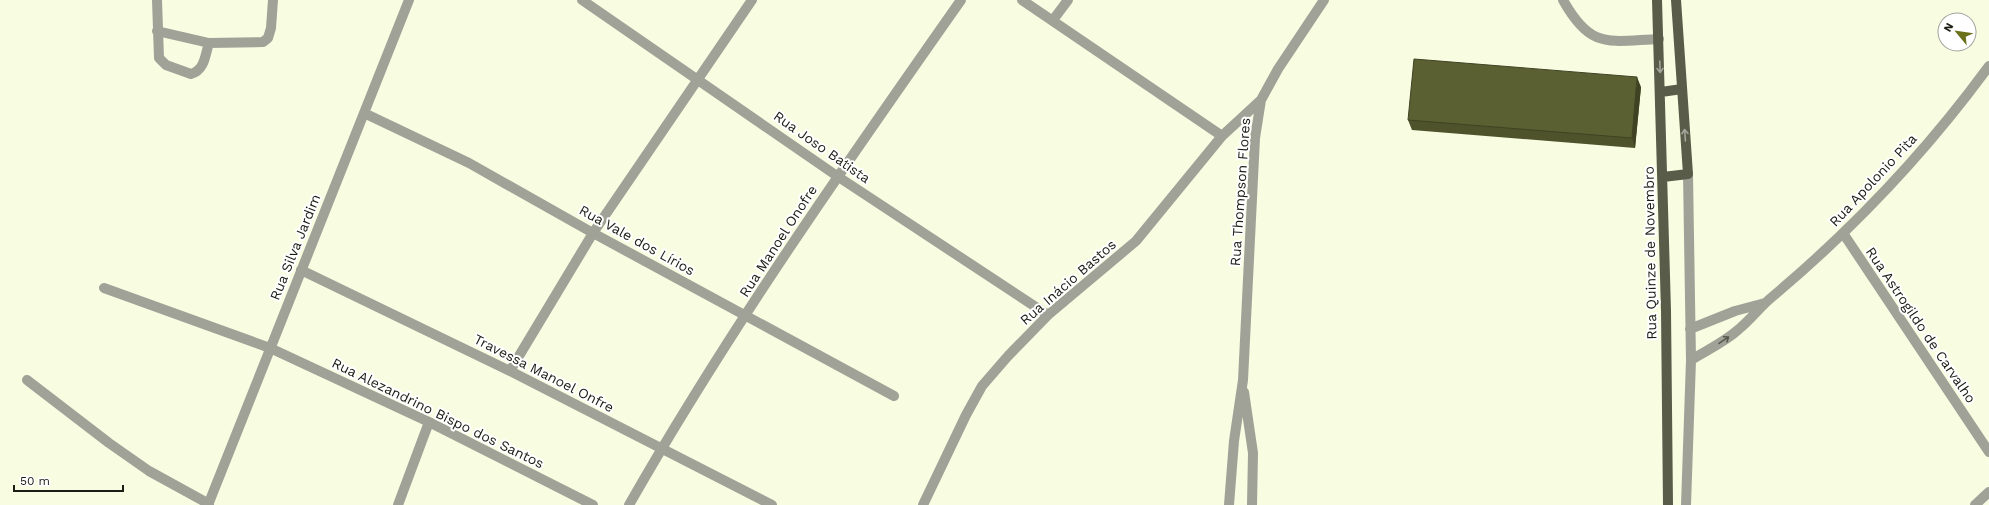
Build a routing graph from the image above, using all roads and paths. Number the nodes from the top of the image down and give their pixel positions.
1 (156, 0) edge
2 (273, 0) edge
3 (409, 0) edge
4 (582, 0) edge
5 (752, 0) edge
6 (961, 0) edge
7 (1022, 0) edge
8 (1068, 0) edge
9 (1324, 0) edge
10 (1563, 0) edge
11 (1657, 0) edge
12 (1676, 0) edge
13 (1053, 20) junction
14 (157, 31) junction
15 (1659, 39) junction
16 (209, 43) junction
17 (1989, 66) edge
18 (698, 78) junction
19 (1682, 89) junction
20 (1661, 92) junction
21 (1261, 100) junction
22 (364, 113) junction
23 (1222, 136) junction
24 (1688, 174) junction
25 (837, 176) junction
26 (1663, 177) junction
27 (593, 233) junction
28 (1844, 233) junction
29 (302, 270) junction
30 (104, 288) dead end
31 (1765, 302) junction
32 (1048, 315) junction
33 (746, 316) junction
34 (1690, 329) junction
35 (270, 348) junction
36 (1691, 360) junction
37 (510, 370) junction
38 (28, 380) dead end
39 (1243, 380) junction
40 (894, 396) dead end
41 (429, 422) junction
42 (662, 448) junction
43 (1989, 452) edge
44 (1989, 492) edge
45 (209, 504) edge
46 (590, 504) edge
47 (398, 505) edge
48 (629, 505) edge
49 (772, 505) edge
50 (923, 505) edge
51 (1229, 505) edge
52 (1252, 505) edge
53 (1668, 505) edge
54 (1686, 505) edge
55 (1975, 505) edge

1 - 14 street
2 - 16 street
3 - 22 street, Rua Silva Jardim
4 - 18 street, Rua Joso Batista
5 - 18 street
6 - 25 street, Rua Manoel Onofre
7 - 13 street
8 - 13 street
9 - 21 street, Rua Thompson Flores
10 - 15 street
11 - 15 main road, Rua Quinze de Novembro
12 - 19 main road
13 - 23 street
14 - 16 street
14 - 16 street
15 -> 20 main road, Rua Quinze de Novembro
17 - 28 street, Rua Apolonio Pita
18 - 25 street, Rua Joso Batista
18 - 27 street
19 - 20 main road
24 -> 19 main road
20 - 26 main road, Rua Quinze de Novembro
21 - 23 street, Rua Inácio Bastos
21 - 39 street, Rua Thompson Flores
22 - 27 street, Rua Vale dos Lírios
22 - 29 street, Rua Silva Jardim
23 - 32 street, Rua Inácio Bastos
24 - 26 main road
24 - 34 street
25 - 32 street, Rua Joso Batista
25 - 33 street, Rua Manoel Onofre
26 - 53 main road, Rua Quinze de Novembro
27 - 33 street, Rua Vale dos Lírios
27 - 37 street
28 - 31 street, Rua Apolonio Pita
28 - 43 street, Rua Astrogildo de Carvalho
29 - 35 street, Rua Silva Jardim
29 - 37 street, Travessa Manoel Onfre
30 - 35 street, Rua Alezandrino Bispo dos Santos
31 - 34 street, Rua Apolonio Pita
36 -> 31 street, Rua Apolonio Pita
32 - 50 street, Rua Inácio Bastos
33 - 40 street, Rua Vale dos Lírios
33 - 42 street, Rua Manoel Onofre
34 - 36 street
35 - 41 street, Rua Alezandrino Bispo dos Santos
35 - 45 street, Rua Silva Jardim
36 - 54 street
37 - 42 street, Travessa Manoel Onfre
38 - 45 street
39 - 51 street, Rua Thompson Flores
39 - 52 street, Rua Thompson Flores
41 - 46 street, Rua Alezandrino Bispo dos Santos
41 - 47 street
42 - 48 street, Rua Manoel Onofre
42 - 49 street, Travessa Manoel Onfre
44 - 55 street

